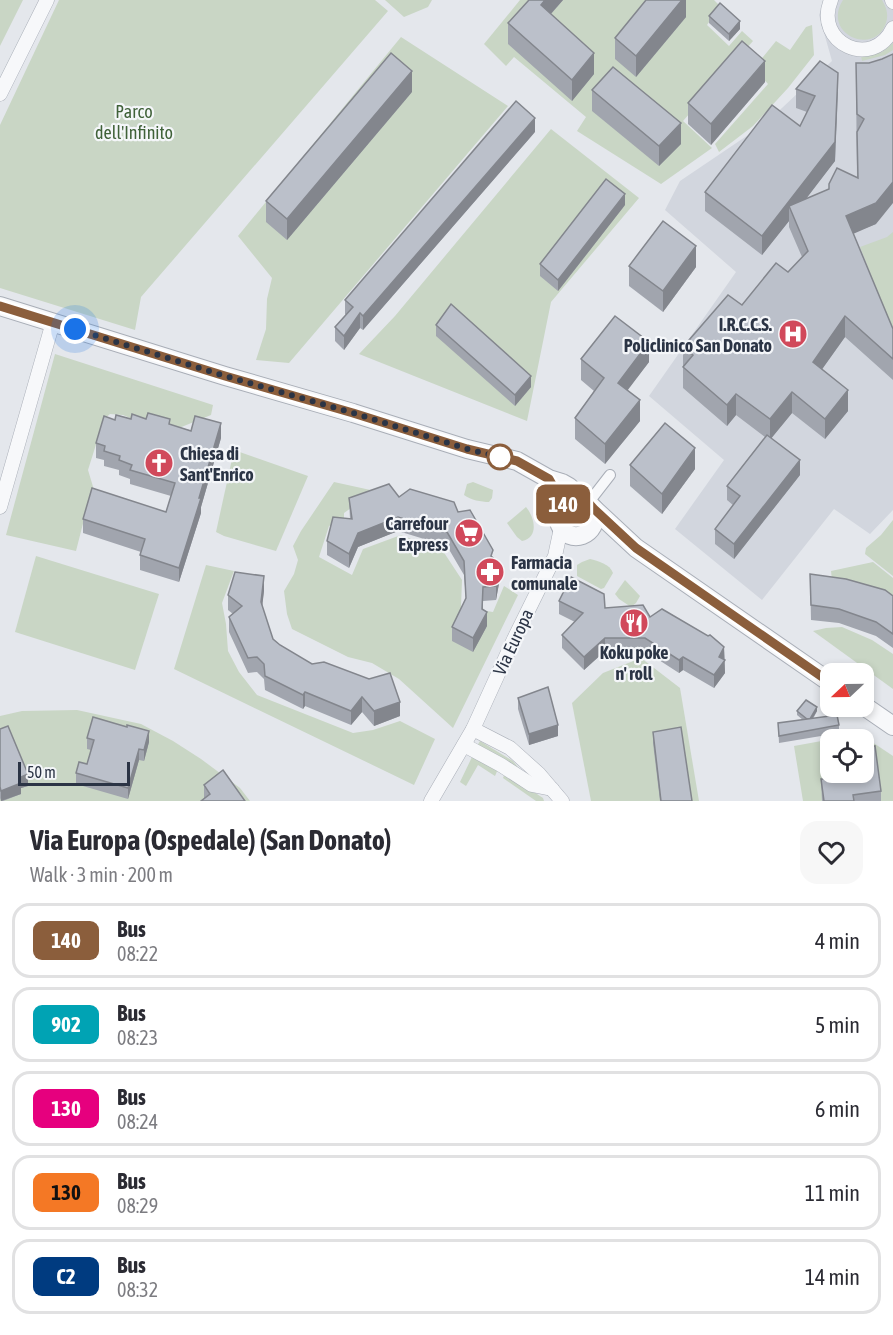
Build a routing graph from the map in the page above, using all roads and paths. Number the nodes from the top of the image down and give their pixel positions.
1 (46, 0) edge
2 (831, 0) edge
3 (893, 28) edge
4 (0, 94) edge
5 (0, 306) edge
6 (53, 322) junction
7 (610, 475) dead end
8 (549, 479) junction
9 (587, 503) junction
10 (0, 507) edge
11 (560, 519) junction
12 (585, 533) junction
13 (633, 545) junction
14 (555, 556) junction
15 (820, 675) edge
16 (874, 713) edge
17 (893, 726) edge
18 (473, 729) junction
19 (464, 745) junction
20 (552, 789) junction
21 (431, 801) edge
22 (562, 801) edge

1 - 4 street
2 - 3 street
5 - 6 street
6 - 8 street
6 - 10 street
7 - 9 street
8 - 9 street
8 - 11 street
9 - 11 street
9 - 12 street
9 - 13 street
11 - 12 street
11 - 14 street, Via Europa
12 - 13 street
12 - 14 street, Via Europa
13 - 15 street
14 - 18 street, Via Europa
16 - 17 street
18 - 19 street, Via Europa
18 - 20 street
19 - 20 street
19 - 21 street, Via Europa
20 - 22 street

